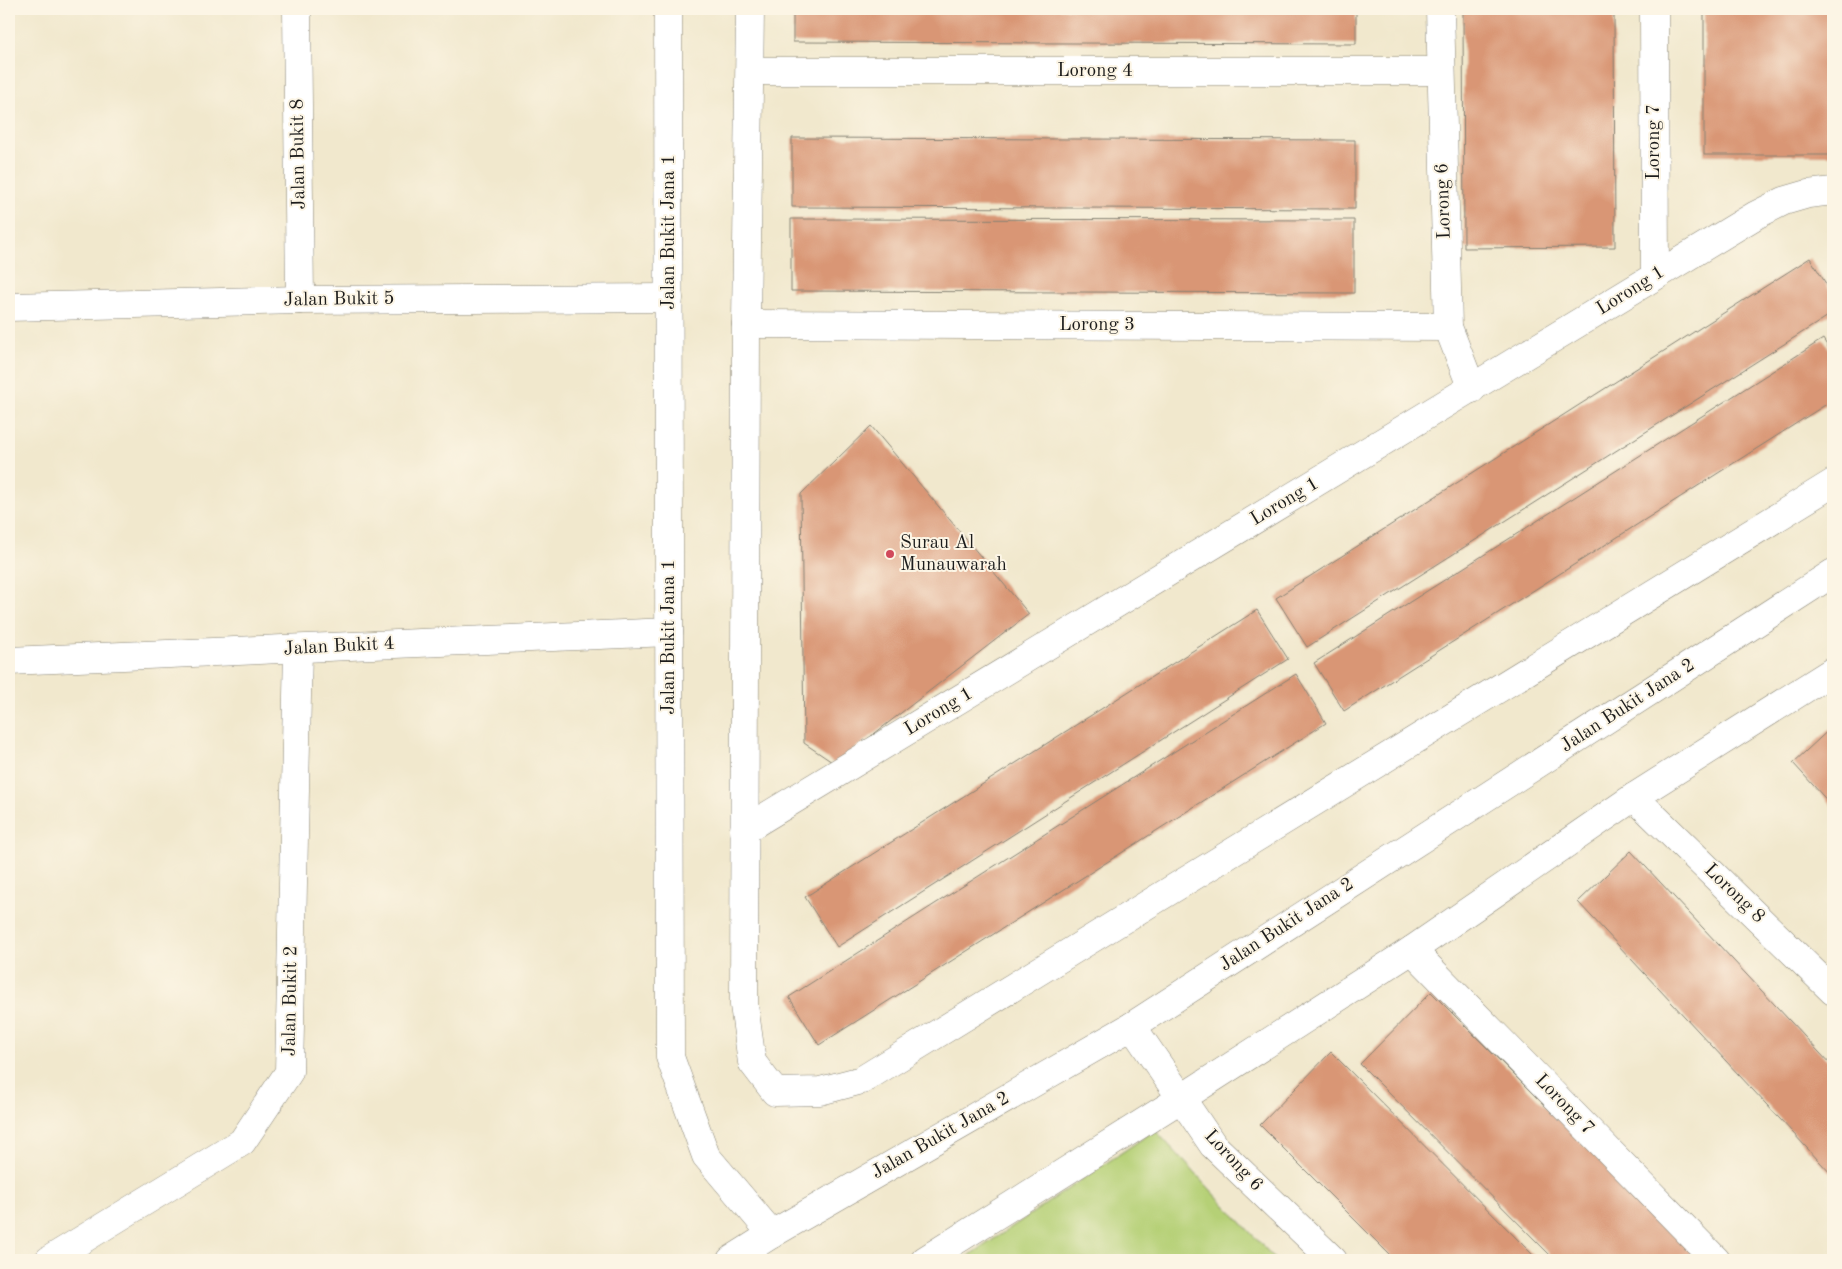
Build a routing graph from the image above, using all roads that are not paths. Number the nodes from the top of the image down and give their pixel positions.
1 (297, 9) edge
2 (668, 9) edge
3 (750, 9) edge
4 (1440, 9) edge
5 (1654, 9) edge
6 (750, 71) junction
7 (1441, 71) junction
8 (1833, 192) edge
9 (1655, 276) junction
10 (669, 298) junction
11 (300, 300) junction
12 (9, 307) edge
13 (746, 324) junction
14 (1448, 327) junction
15 (1472, 388) junction
16 (1833, 483) edge
17 (1833, 573) edge
18 (669, 632) junction
19 (298, 649) junction
20 (9, 661) edge
21 (1833, 671) edge
22 (1634, 797) junction
23 (744, 830) junction
24 (1412, 950) junction
25 (1833, 992) edge
26 (1132, 1026) junction
27 (1182, 1098) junction
28 (772, 1234) junction
29 (49, 1260) edge
30 (731, 1260) edge
31 (925, 1260) edge
32 (1333, 1260) edge
33 (1716, 1260) edge

1 - 11 street, Jalan Bukit 8
2 - 10 street, Jalan Bukit Jana 1
3 - 6 street
4 - 7 street, Lorong 6
5 - 9 street, Lorong 7
6 - 7 street, Lorong 4
6 - 13 street
7 - 14 street, Lorong 6
8 - 9 street, Lorong 1
9 - 15 street, Lorong 1
10 - 11 street, Jalan Bukit 5
10 - 18 street, Jalan Bukit Jana 1
11 - 12 street, Jalan Bukit 5
13 - 14 street, Lorong 3
13 - 23 street
14 - 15 street, Lorong 6
15 - 23 street, Lorong 1
16 - 23 street
17 - 26 street, Jalan Bukit Jana 2
18 - 19 street, Jalan Bukit 4
18 - 28 street, Jalan Bukit Jana 1
19 - 20 street, Jalan Bukit 4
19 - 29 street, Jalan Bukit 2
21 - 22 street
22 - 24 street
22 - 25 street, Lorong 8
24 - 27 street
24 - 33 street, Lorong 7
26 - 27 street, Lorong 6
26 - 28 street, Jalan Bukit Jana 2
27 - 31 street
27 - 32 street, Lorong 6
28 - 30 street, Jalan Bukit Jana 2

